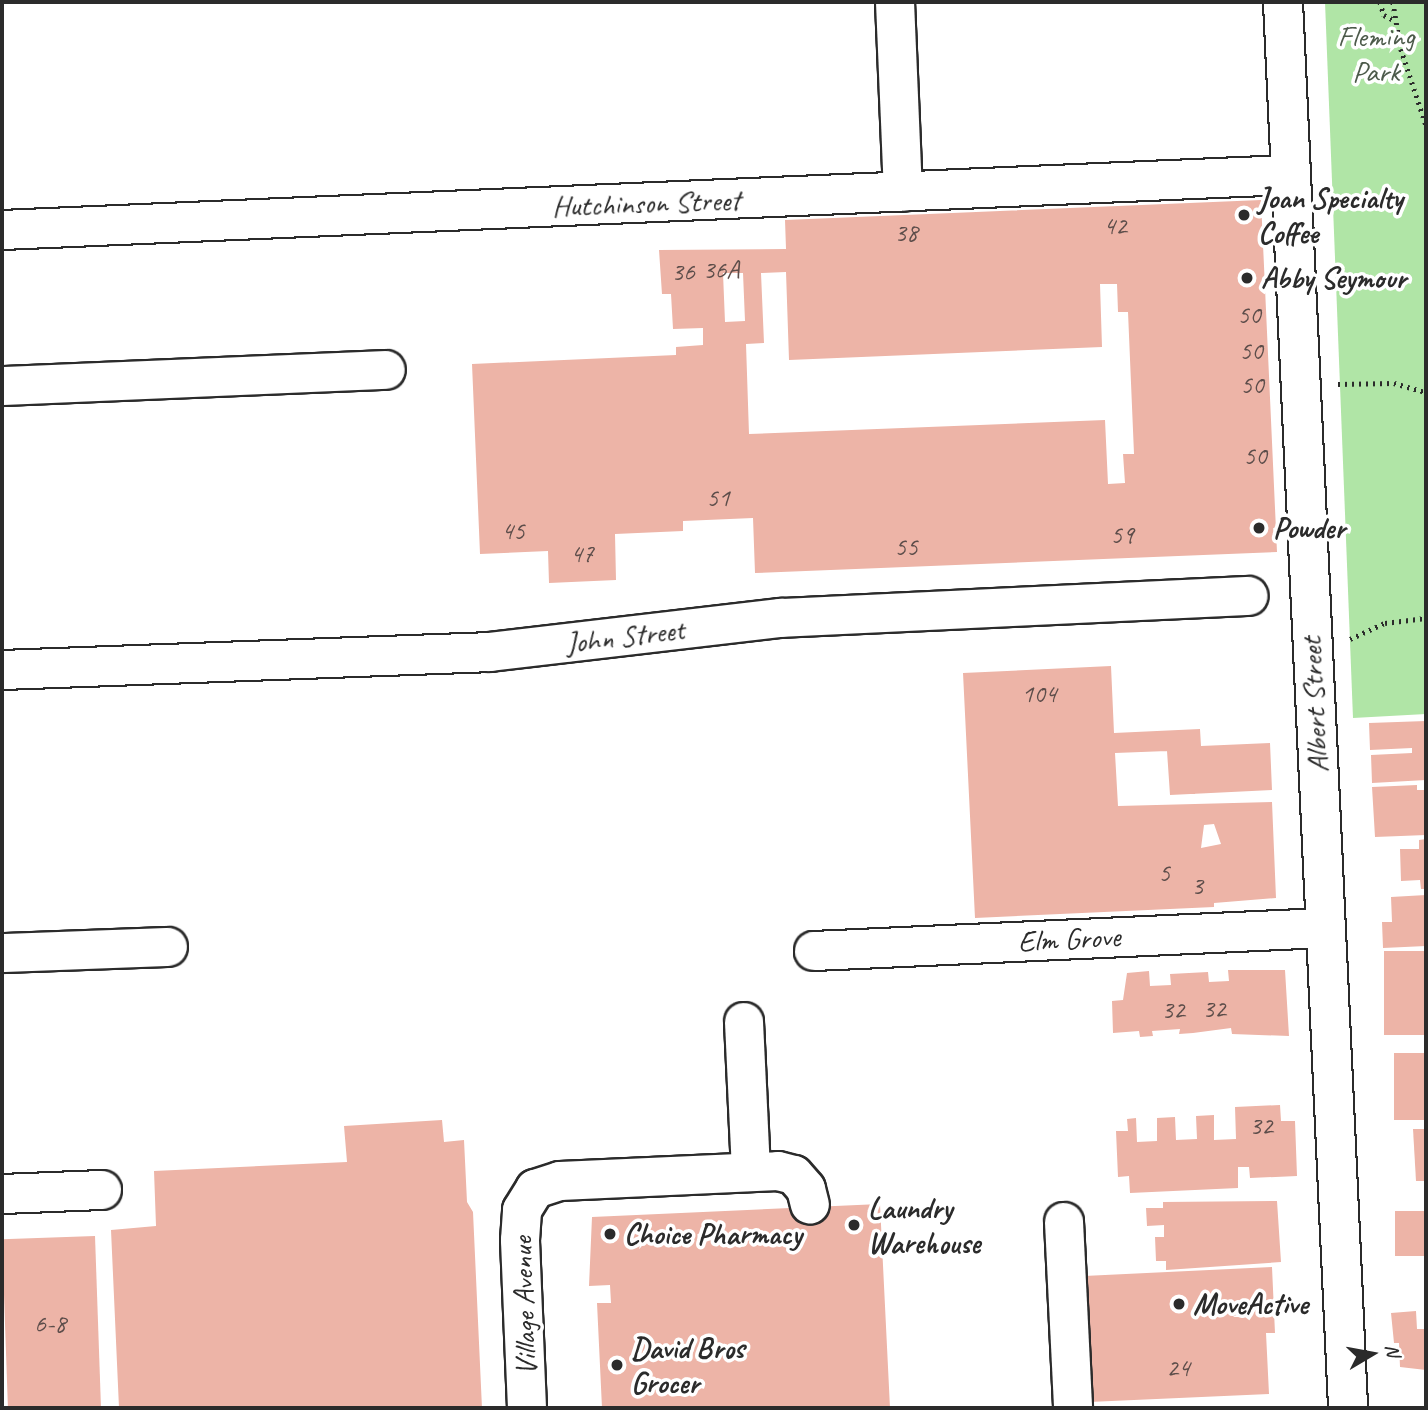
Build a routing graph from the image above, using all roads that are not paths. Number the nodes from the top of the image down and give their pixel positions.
1 (895, 2) edge
2 (1283, 2) edge
3 (1290, 175) junction
4 (903, 192) junction
5 (2, 230) edge
6 (386, 370) dead end
7 (2, 386) edge
8 (1309, 593) junction
9 (2, 670) edge
10 (1325, 928) junction
11 (168, 947) dead end
12 (814, 951) dead end
13 (2, 953) edge
14 (744, 1022) dead end
15 (751, 1172) junction
16 (102, 1190) dead end
17 (2, 1194) edge
18 (810, 1205) dead end
19 (1064, 1222) dead end
20 (527, 1408) edge
21 (1073, 1408) edge
22 (1348, 1408) edge

1 - 4 street
2 - 3 street, Albert Street
3 - 4 street, Hutchinson Street
3 - 8 street, Albert Street
4 - 5 street, Hutchinson Street
6 - 7 street
8 - 9 street, John Street
8 - 10 street, Albert Street
10 - 12 street, Elm Grove
10 - 22 street, Albert Street
11 - 13 street
14 - 15 street
15 - 18 street, Village Avenue
15 - 20 street, Village Avenue
16 - 17 street
19 - 21 street

